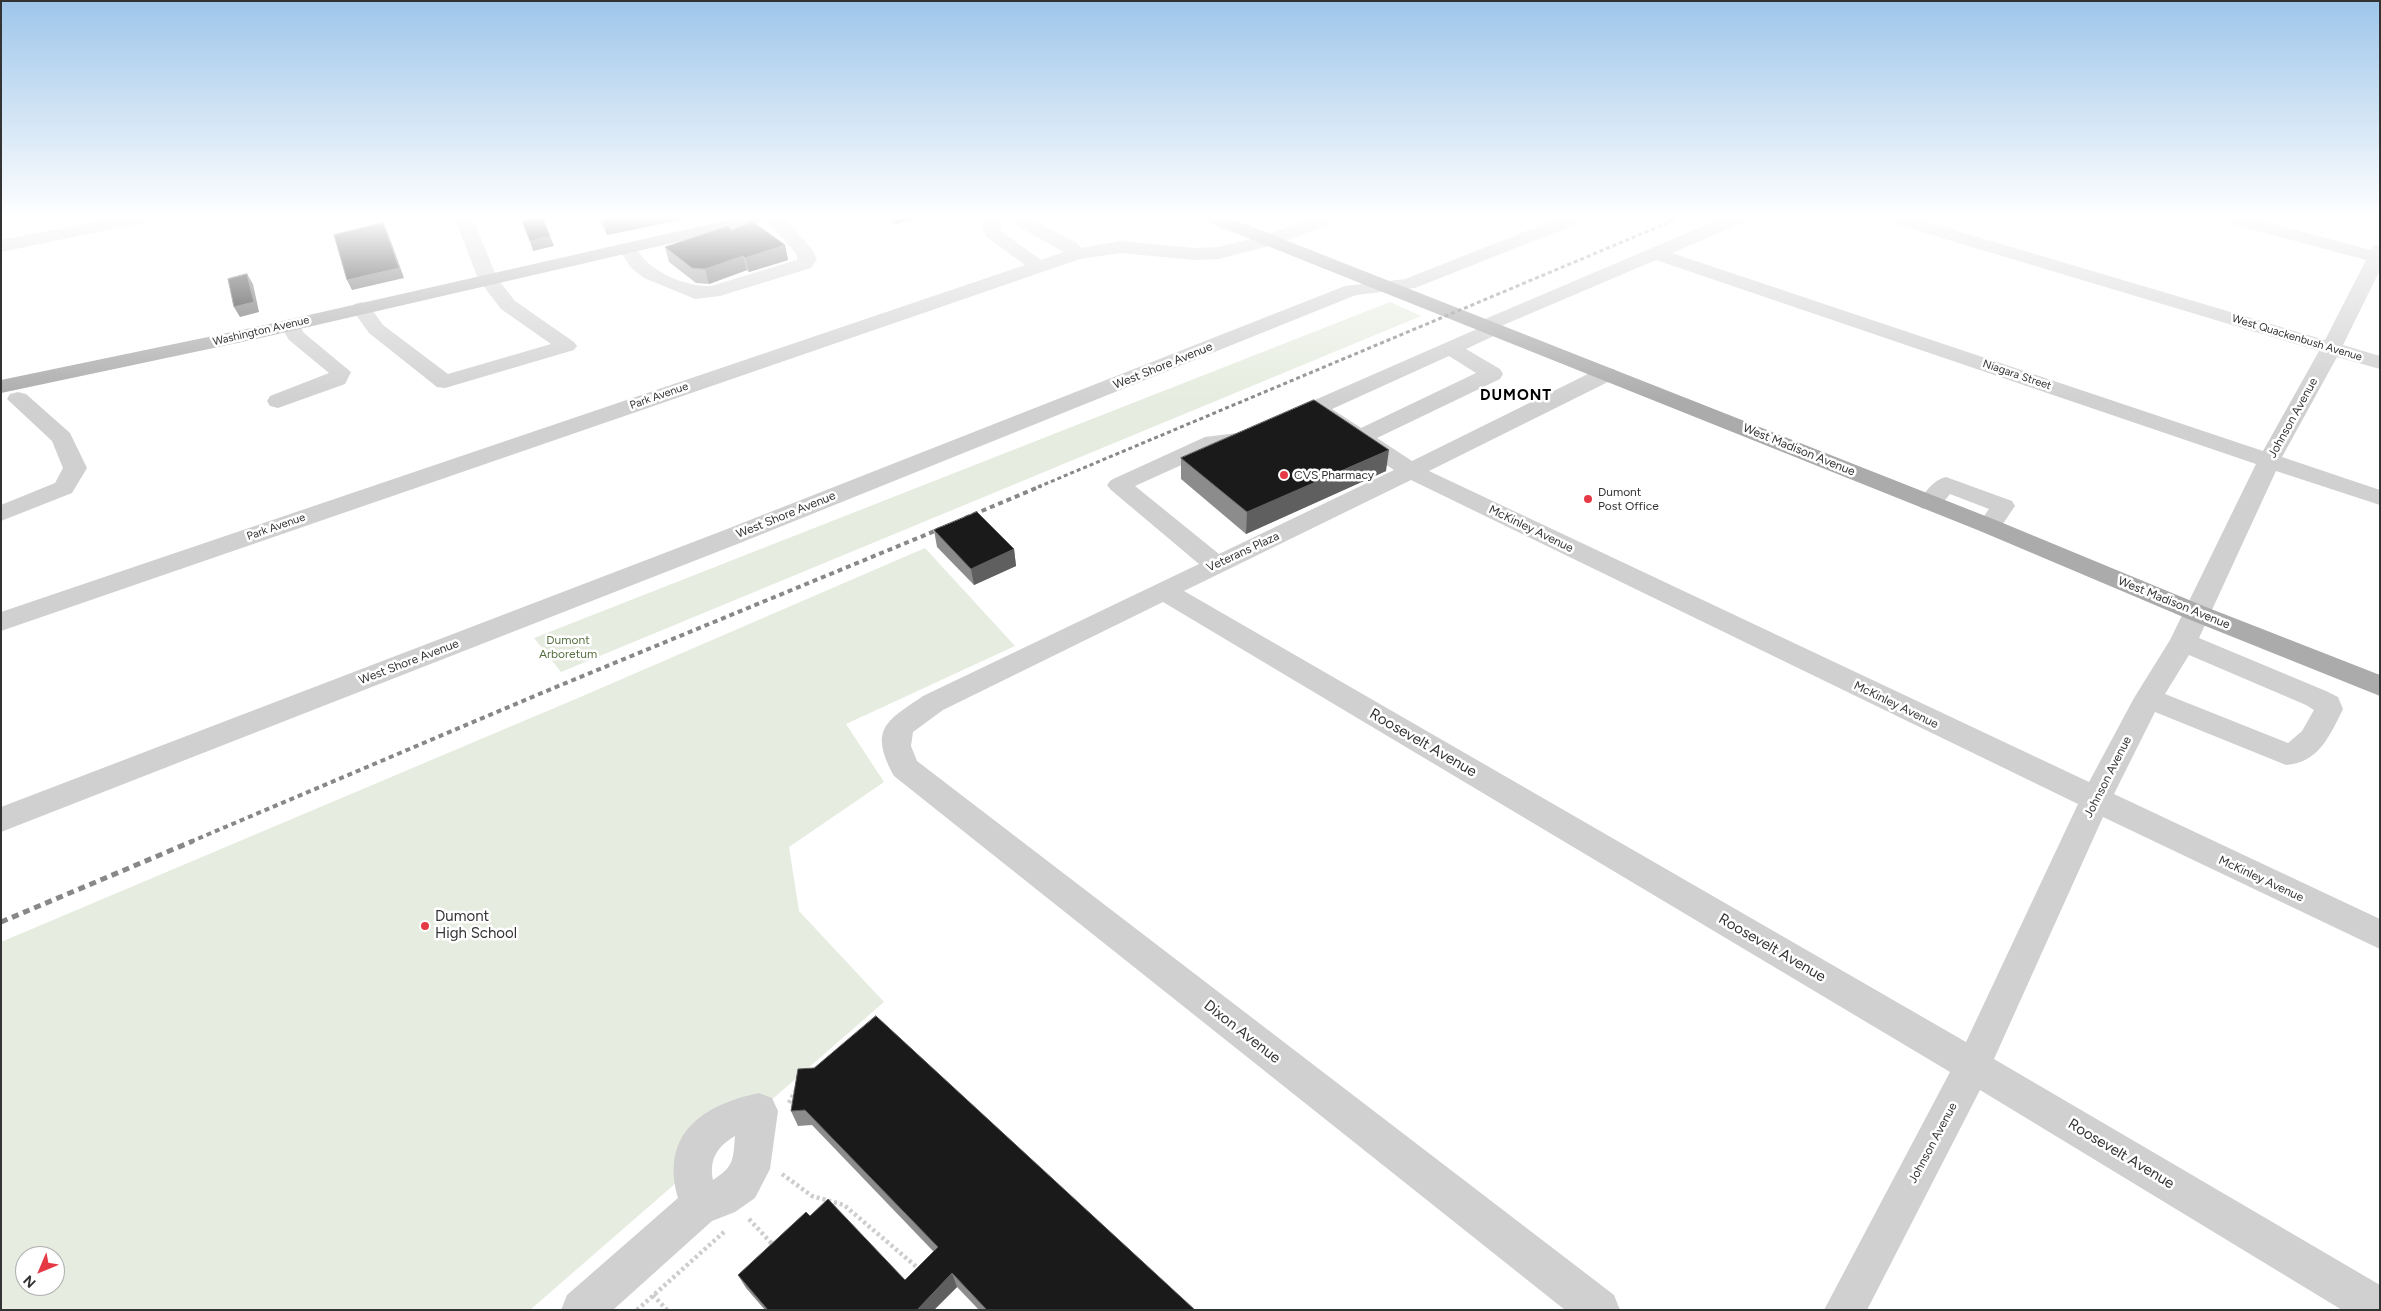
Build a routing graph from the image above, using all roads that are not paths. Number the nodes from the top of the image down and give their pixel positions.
1 (483, 280) edge
2 (489, 280) edge
3 (665, 280) edge
4 (751, 280) edge
5 (1000, 280) edge
6 (1371, 280) edge
7 (1417, 280) edge
8 (1594, 280) edge
9 (1735, 280) edge
10 (2102, 280) edge
11 (2366, 280) edge
12 (1383, 285) junction
13 (361, 308) junction
14 (290, 325) junction
15 (1489, 328) junction
16 (1451, 348) junction
17 (2331, 349) junction
18 (2380, 363) edge
19 (1606, 374) junction
20 (10, 393) edge
21 (278, 402) dead end
22 (1274, 426) edge
23 (1360, 437) junction
24 (2269, 460) junction
25 (1412, 472) junction
26 (2380, 498) edge
27 (1930, 502) joint
28 (1, 514) edge
29 (1989, 526) joint
30 (1216, 565) junction
31 (1162, 590) junction
32 (2197, 613) junction
33 (1, 622) edge
34 (2183, 642) junction
35 (2380, 686) edge
36 (2148, 698) junction
37 (896, 746) joint
38 (2095, 801) junction
39 (1, 820) edge
40 (2380, 935) edge
41 (1973, 1066) junction
42 (700, 1205) dead end
43 (582, 1310) edge
44 (1599, 1310) edge
45 (1845, 1310) edge
46 (2380, 1310) edge

1 - 13 main road, Washington Avenue
2 - 13 street
3 - 4 street
5 - 33 street, Park Avenue
6 - 12 main road, West Madison Avenue
7 - 12 street, West Shore Avenue
8 - 15 street
9 - 24 street, Niagara Street
10 - 17 street, West Quackenbush Avenue
11 - 17 street, Johnson Avenue
12 - 15 main road, West Madison Avenue
12 - 39 street, West Shore Avenue
13 - 14 main road, Washington Avenue
14 - 20 main road, Washington Avenue
14 - 21 street
15 - 16 street
15 - 19 main road, West Madison Avenue
16 - 23 street
16 - 23 street, McKinley Avenue
17 - 18 street, West Quackenbush Avenue
17 - 24 street, Johnson Avenue
19 - 25 street, Veterans Plaza
19 - 27 main road, West Madison Avenue
20 - 28 street
22 - 30 street
23 - 25 street, McKinley Avenue
24 - 26 street, Niagara Street
24 - 32 street, Johnson Avenue
25 - 30 street, Veterans Plaza
25 - 38 street, McKinley Avenue
27 - 29 street
29 - 32 main road, West Madison Avenue
30 - 31 street, Veterans Plaza
31 - 37 street, Veterans Plaza
31 - 41 street, Roosevelt Avenue
32 - 34 street, Johnson Avenue
32 - 35 main road, West Madison Avenue
34 - 36 street, Johnson Avenue
34 - 36 street
36 - 38 street, Johnson Avenue
37 - 44 street, Dixon Avenue
38 - 40 street, McKinley Avenue
38 - 41 street, Johnson Avenue
41 - 45 street, Johnson Avenue
41 - 46 street, Roosevelt Avenue
42 - 43 street

